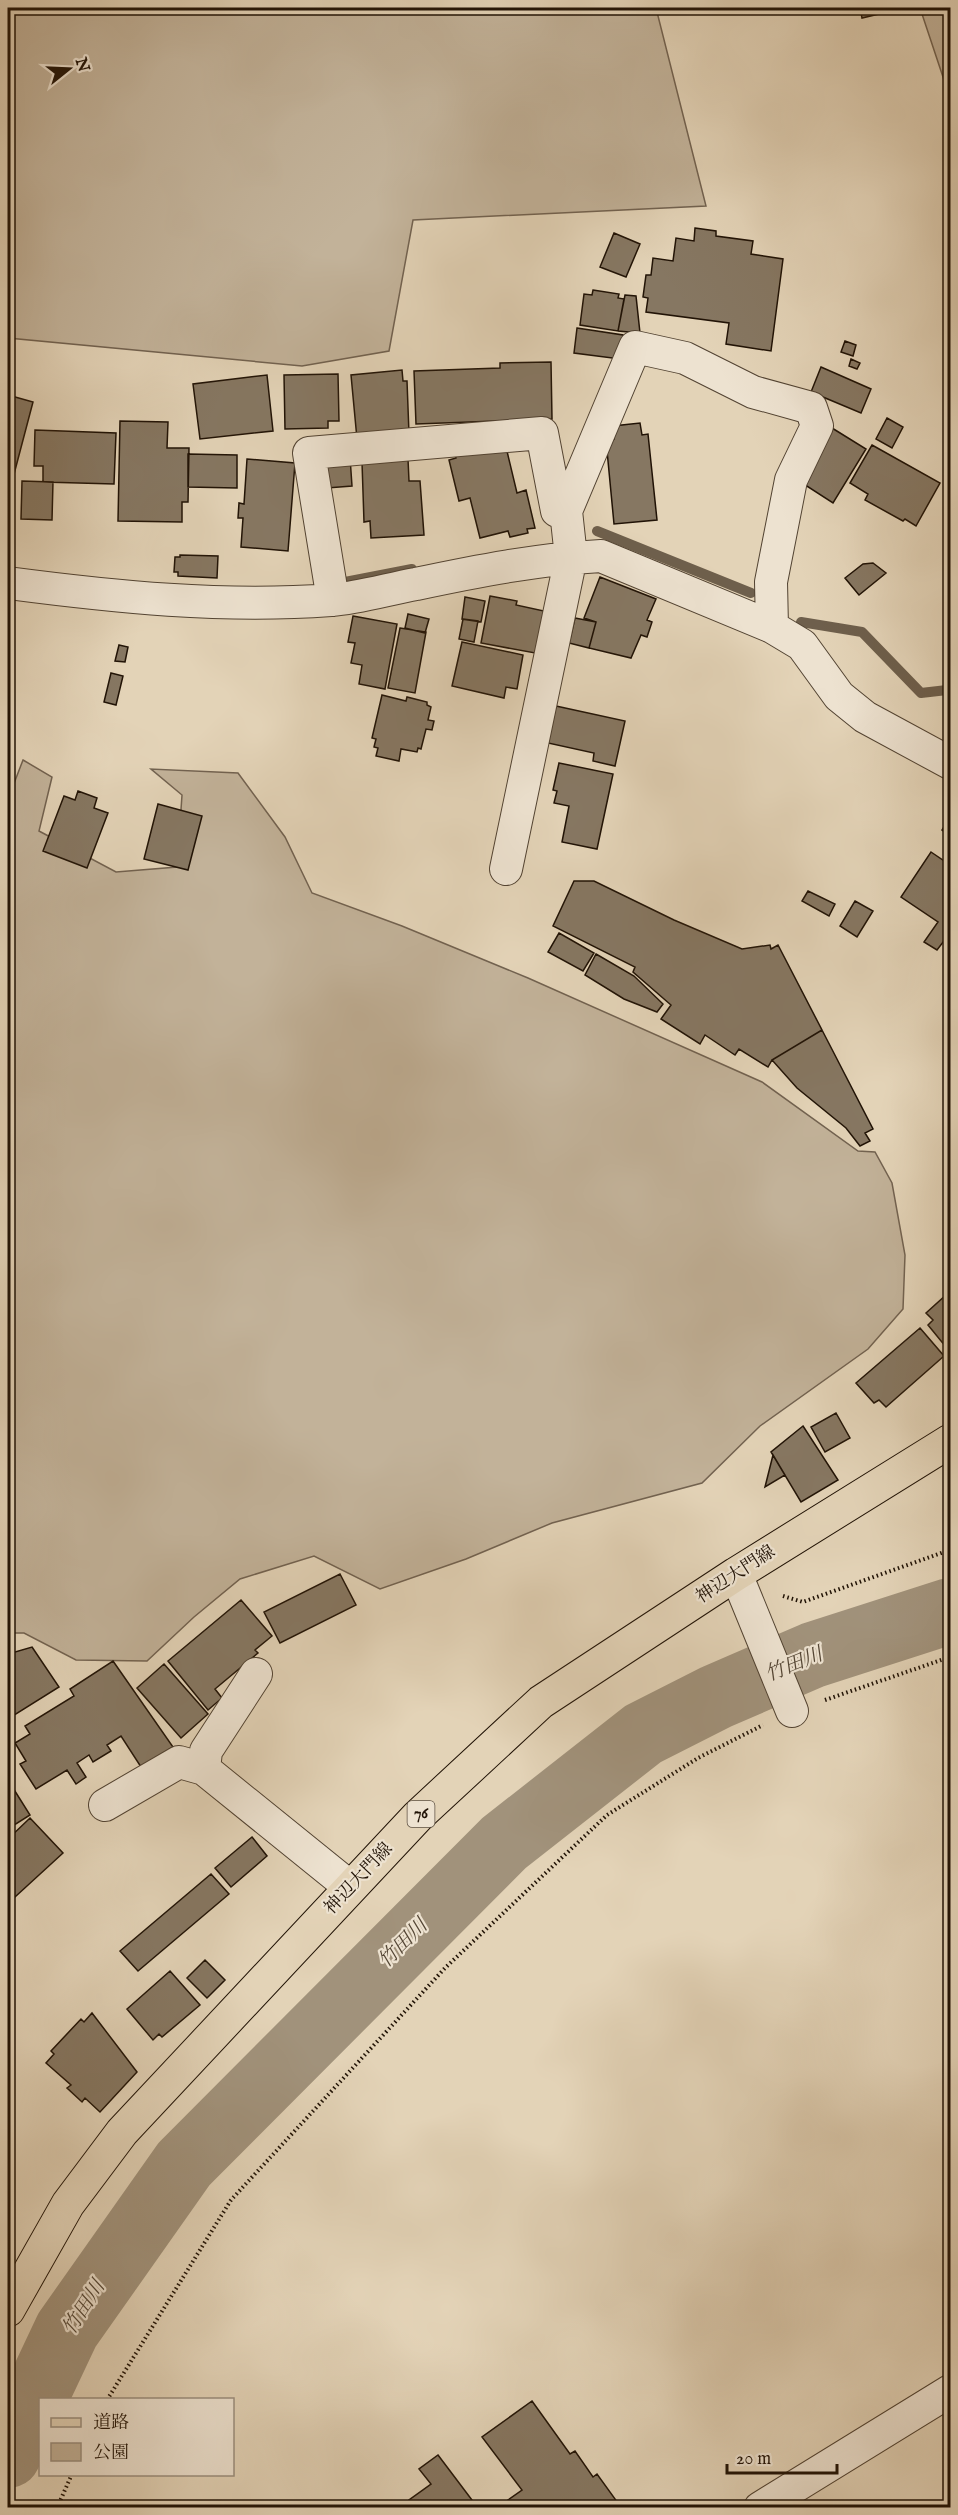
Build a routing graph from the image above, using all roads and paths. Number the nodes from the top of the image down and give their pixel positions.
1 (566, 511) junction
2 (571, 557) junction
3 (8, 584) edge
4 (333, 600) junction
5 (772, 627) junction
6 (951, 763) edge
7 (506, 869) dead end
8 (951, 1441) edge
9 (951, 1550) edge
10 (736, 1574) junction
11 (951, 1657) edge
12 (256, 1674) dead end
13 (790, 1705) junction
14 (204, 1769) junction
15 (105, 1805) dead end
16 (350, 1887) junction
17 (8, 2310) edge
18 (951, 2391) edge
19 (108, 2398) edge
20 (72, 2476) edge
21 (57, 2508) edge
22 (760, 2508) edge

1 - 2 street
1 - 4 street
1 - 5 street
2 - 4 street
2 - 5 street
2 - 7 street
3 - 4 street
5 - 6 street
8 - 10 main road, 神辺大門線 / 76
9 - 10 path
10 - 13 street
10 - 16 main road, 神辺大門線 / 76
11 - 13 path
12 - 14 street
13 - 19 path
14 - 15 street
14 - 16 street
16 - 17 main road, 神辺大門線 / 76
18 - 22 street
20 - 21 path

